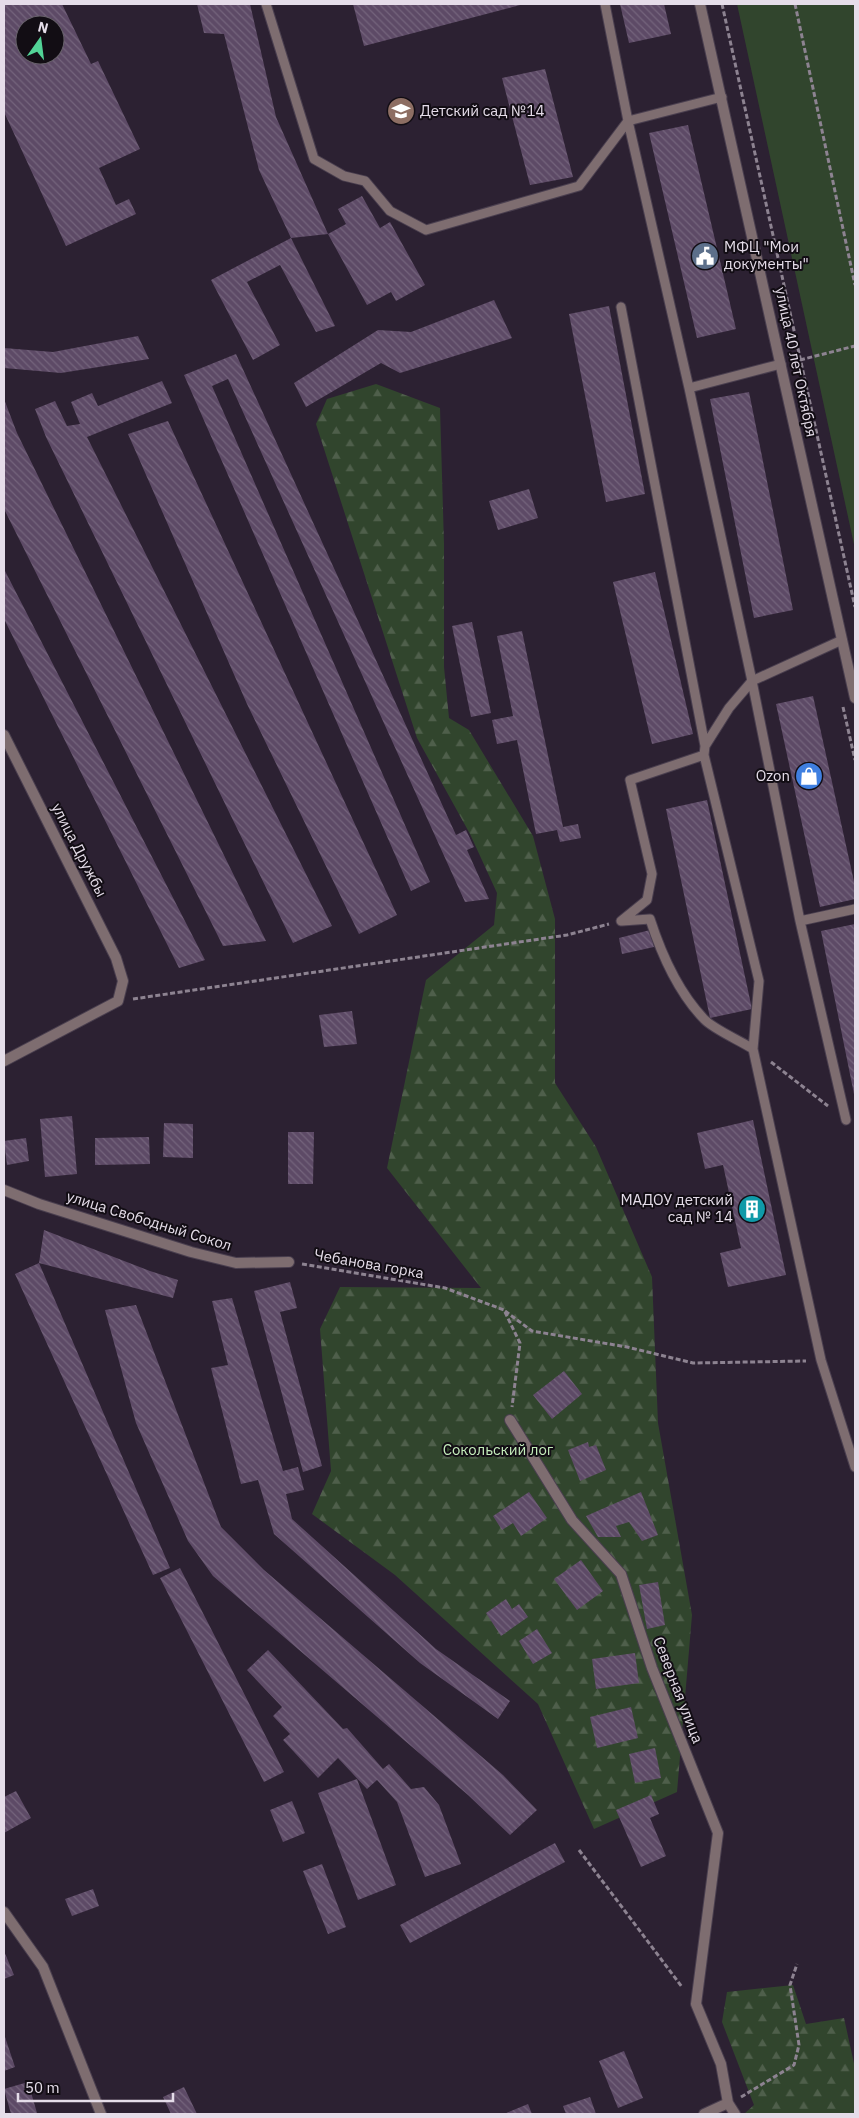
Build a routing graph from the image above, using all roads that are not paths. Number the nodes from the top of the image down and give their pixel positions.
1 (266, 4) edge
2 (605, 4) edge
3 (700, 4) edge
4 (722, 97) junction
5 (628, 121) junction
6 (620, 306) dead end
7 (781, 364) junction
8 (689, 388) junction
9 (842, 640) junction
10 (752, 681) junction
11 (855, 698) edge
12 (4, 735) edge
13 (705, 751) junction
14 (855, 909) edge
15 (800, 921) junction
16 (754, 1049) junction
17 (4, 1061) edge
18 (846, 1120) road end
19 (4, 1190) edge
20 (289, 1262) road end
21 (510, 1420) road end
22 (855, 1467) edge
23 (4, 1912) edge
24 (728, 2103) junction
25 (101, 2114) edge
26 (704, 2114) edge
27 (735, 2114) edge

1 - 5 lane
2 - 5 lane
3 - 4 street, улица 40 лет Октября
4 - 5 lane
4 - 7 street, улица 40 лет Октября
5 - 8 lane
6 - 13 lane
7 - 8 lane
7 - 9 street, улица 40 лет Октября
8 - 10 lane
9 - 10 lane
9 - 11 street, улица 40 лет Октября
10 - 13 lane
10 - 15 lane
12 - 17 street, улица Дружбы
13 - 16 lane
13 - 16 lane
14 - 15 lane
15 - 18 lane
16 - 22 lane
19 - 20 street, улица Свободный Сокол
21 - 24 street, Северная улица
23 - 25 street
24 - 26 street
24 - 27 street

